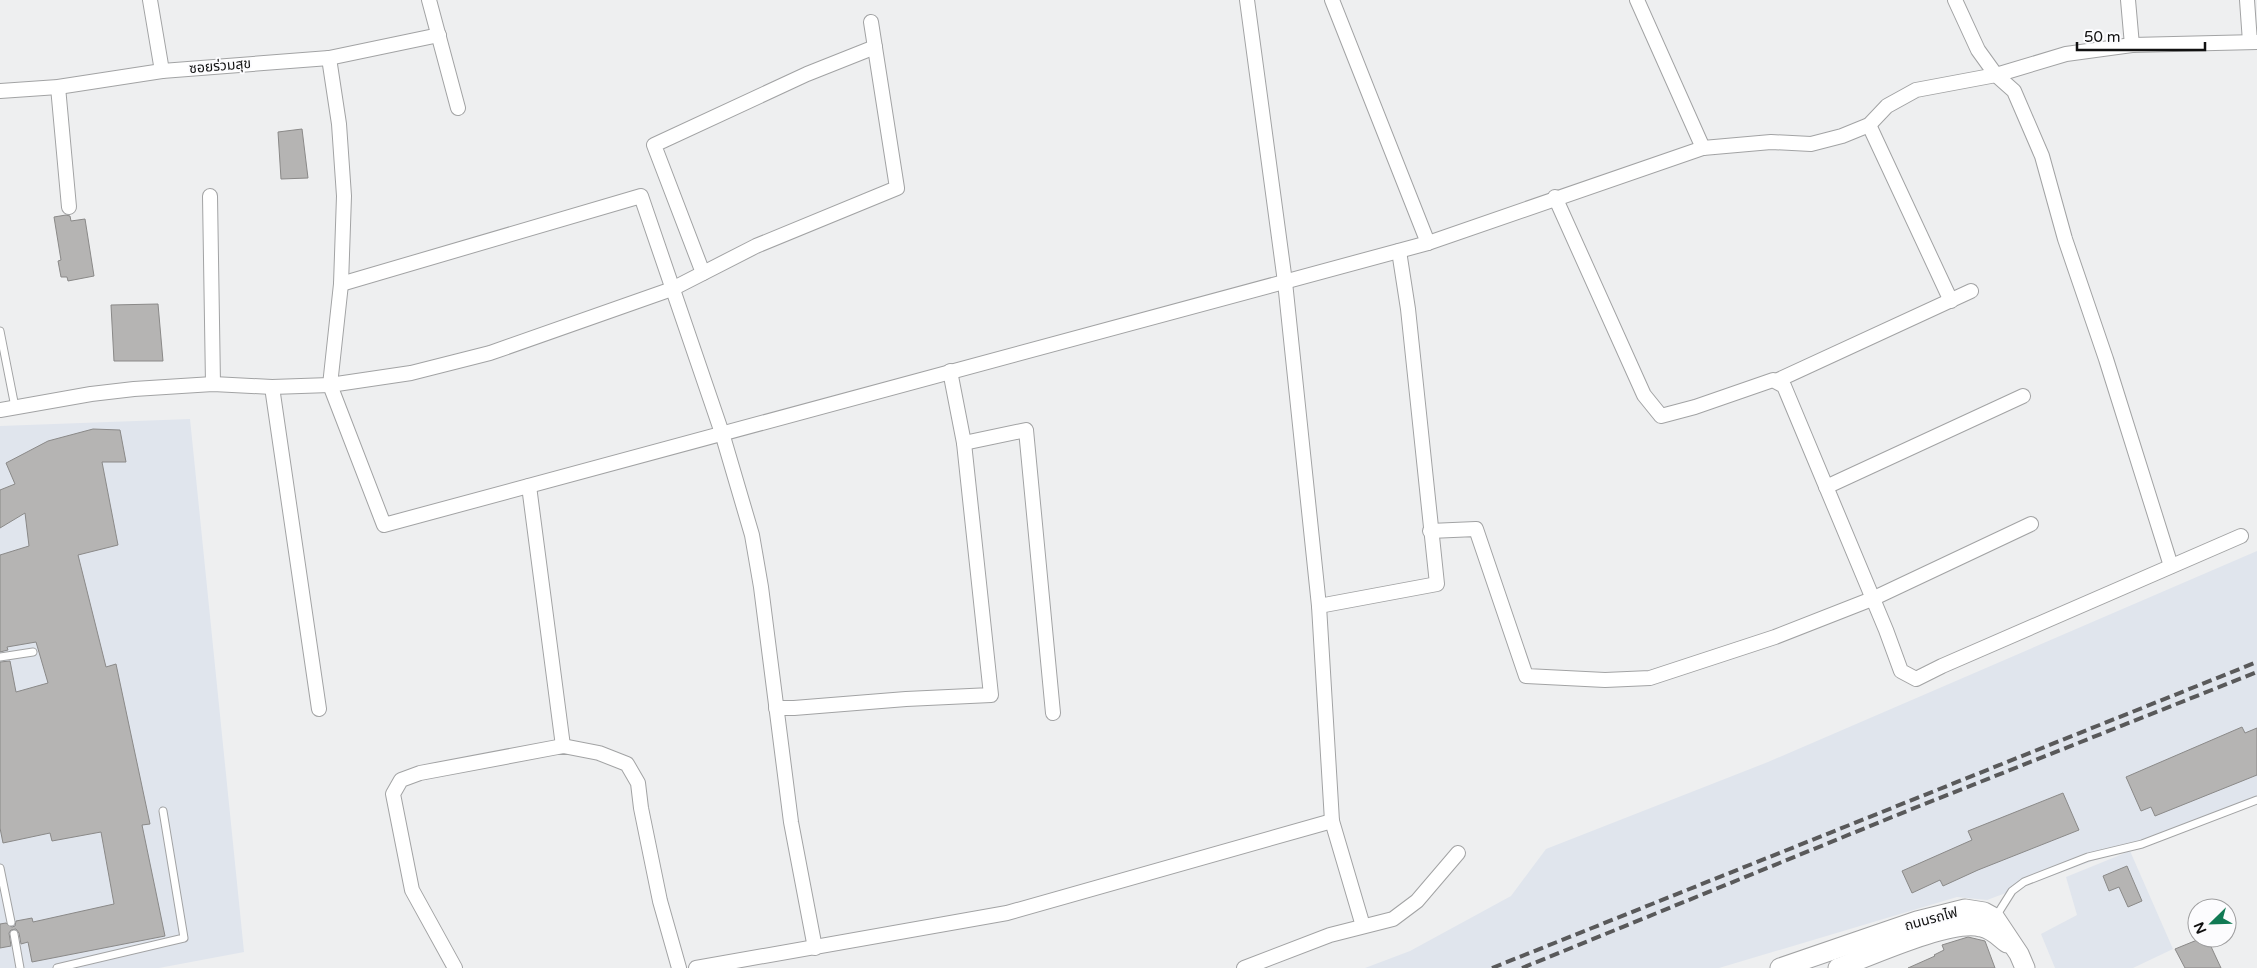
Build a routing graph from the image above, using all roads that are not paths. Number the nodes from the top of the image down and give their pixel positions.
1 (150, 0) edge
2 (429, 0) edge
3 (1247, 0) edge
4 (1332, 0) edge
5 (1637, 0) edge
6 (1955, 0) edge
7 (2128, 0) edge
8 (2247, 0) edge
9 (871, 22) dead end
10 (439, 35) junction
11 (2254, 42) edge
12 (2132, 45) junction
13 (875, 48) junction
14 (329, 58) junction
15 (162, 71) junction
16 (1996, 74) junction
17 (58, 87) junction
18 (0, 91) edge
19 (458, 108) dead end
20 (1869, 125) junction
21 (1703, 148) junction
22 (210, 196) dead end
23 (1555, 197) junction
24 (70, 206) dead end
25 (1428, 243) junction
26 (1399, 251) junction
27 (703, 273) junction
28 (1285, 282) junction
29 (341, 284) junction
30 (672, 289) junction
31 (1971, 291) dead end
32 (1951, 301) junction
33 (0, 331) edge
34 (950, 371) junction
35 (1776, 381) junction
36 (213, 384) junction
37 (330, 385) junction
38 (272, 387) junction
39 (2023, 396) dead end
40 (15, 407) junction
41 (0, 410) edge
42 (722, 433) junction
43 (964, 443) junction
44 (529, 486) junction
45 (1826, 486) junction
46 (2031, 524) dead end
47 (1430, 531) junction
48 (2240, 536) dead end
49 (2171, 566) junction
50 (1872, 599) junction
51 (1319, 606) junction
52 (34, 652) dead end
53 (0, 657) edge
54 (319, 708) dead end
55 (776, 708) junction
56 (1053, 713) dead end
57 (563, 746) junction
58 (2257, 800) edge
59 (163, 811) dead end
60 (1332, 821) junction
61 (1458, 852) dead end
62 (0, 868) edge
63 (1995, 918) junction
64 (11, 922) dead end
65 (1364, 926) junction
66 (14, 934) dead end
67 (815, 948) junction
68 (2022, 961) edge
69 (20, 968) edge
70 (57, 968) edge
71 (454, 968) edge
72 (679, 968) edge
73 (696, 968) edge
74 (1244, 968) edge
75 (1780, 968) edge
76 (1838, 968) edge

1 - 15 street
2 - 10 street
3 - 28 street
4 - 25 street
5 - 21 street
6 - 16 street
7 - 12 street
8 - 11 street
9 - 13 street
10 - 14 street, ซอยร่วมสุข
10 - 19 street
11 - 12 street
12 - 16 street
13 - 27 street
13 - 27 street
14 - 15 street, ซอยร่วมสุข
14 - 29 street
15 - 17 street, ซอยร่วมสุข
16 - 20 street
16 - 49 street
17 - 18 street, ซอยร่วมสุข
17 - 24 street
20 - 21 street
20 - 32 street
21 - 23 street
22 - 36 street
23 - 25 street
23 - 35 street
25 - 26 street
26 - 28 street
26 - 47 street
27 - 30 street
28 - 34 street
28 - 51 street
29 - 30 street
29 - 37 street
30 - 37 street
30 - 42 street
31 - 32 street
32 - 35 street
33 - 40 lane
34 - 42 street
34 - 43 street
35 - 45 street
36 - 38 street
36 - 40 street
37 - 38 street
37 - 44 street
38 - 54 street
39 - 45 street
40 - 41 street
42 - 44 street
42 - 55 street
43 - 55 street
43 - 56 street
44 - 57 street
45 - 50 street
46 - 50 street
47 - 50 street
47 - 51 street
48 - 49 street
49 - 50 street
51 - 60 street
52 - 53 lane
55 - 67 street
57 - 71 street
57 - 72 street
58 - 63 lane
59 - 70 lane
60 - 65 street
60 - 67 street
61 - 65 street
62 - 64 lane
63 - 68 street, ถนนรถไฟ
63 - 75 street, ถนนรถไฟ
65 - 74 street
66 - 69 lane
67 - 73 street
68 - 76 street, ถนนรถไฟ

